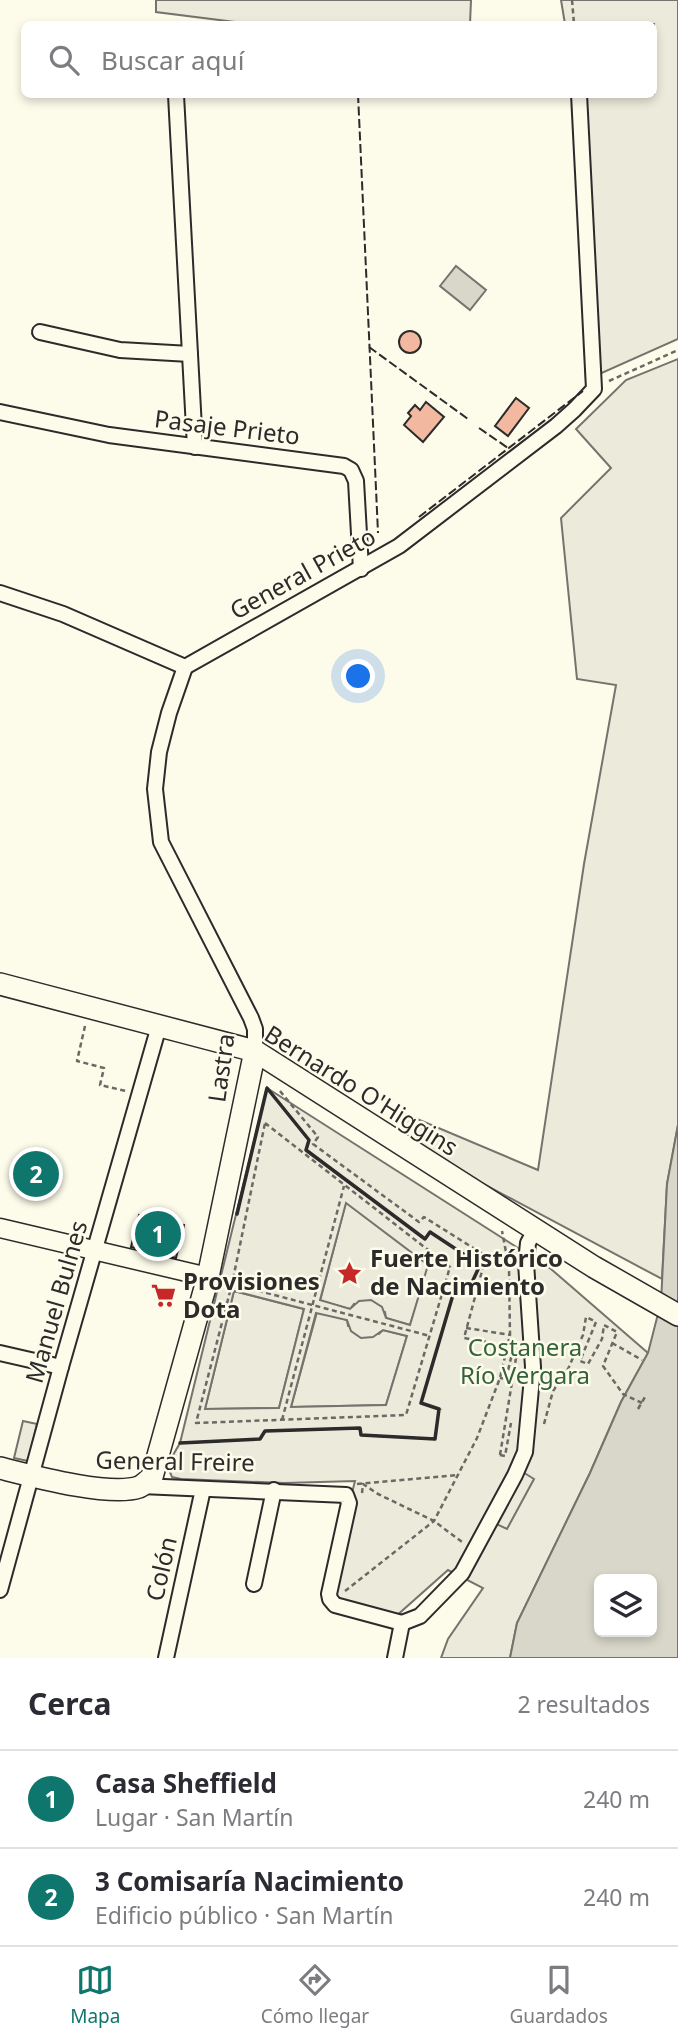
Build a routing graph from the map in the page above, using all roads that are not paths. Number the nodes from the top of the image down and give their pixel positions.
1 (176, 98) edge
2 (579, 98) edge
3 (40, 332) dead end
4 (190, 354) junction
5 (0, 412) edge
6 (195, 447) junction
7 (361, 569) junction
8 (0, 593) edge
9 (185, 667) junction
10 (0, 984) edge
11 (159, 1026) junction
12 (255, 1051) junction
13 (0, 1228) edge
14 (535, 1230) junction
15 (95, 1252) junction
16 (208, 1277) junction
17 (678, 1315) edge
18 (0, 1353) edge
19 (61, 1367) junction
20 (0, 1468) edge
21 (31, 1476) junction
22 (141, 1486) junction
23 (203, 1489) junction
24 (275, 1490) junction
25 (254, 1584) dead end
26 (0, 1590) edge
27 (402, 1623) junction
28 (166, 1658) edge
29 (396, 1658) edge

1 - 4 street
2 - 7 street, General Prieto
3 - 4 street
4 - 6 street
5 - 6 street, Pasaje Prieto
6 - 7 street, Pasaje Prieto
7 - 9 street, General Prieto
8 - 9 street
9 - 12 street, Lastra
10 - 11 main road, Bernardo O'Higgins
11 - 12 main road, Bernardo O'Higgins
11 - 15 street, Manuel Bulnes
12 - 14 main road, Bernardo O'Higgins
12 - 16 main road, Lastra
13 - 15 street
14 - 17 main road, Bernardo O'Higgins
14 - 27 street
15 - 16 street
15 - 19 street, Manuel Bulnes
16 - 22 main road, Lastra
18 - 19 street
19 - 21 street, Manuel Bulnes
20 - 21 main road, General Freire
21 - 22 main road, General Freire
21 - 26 street, Manuel Bulnes
22 - 23 street, General Freire
23 - 24 street, General Freire
23 - 28 street, Colón
24 - 25 street
24 - 27 street, General Freire
27 - 29 street

